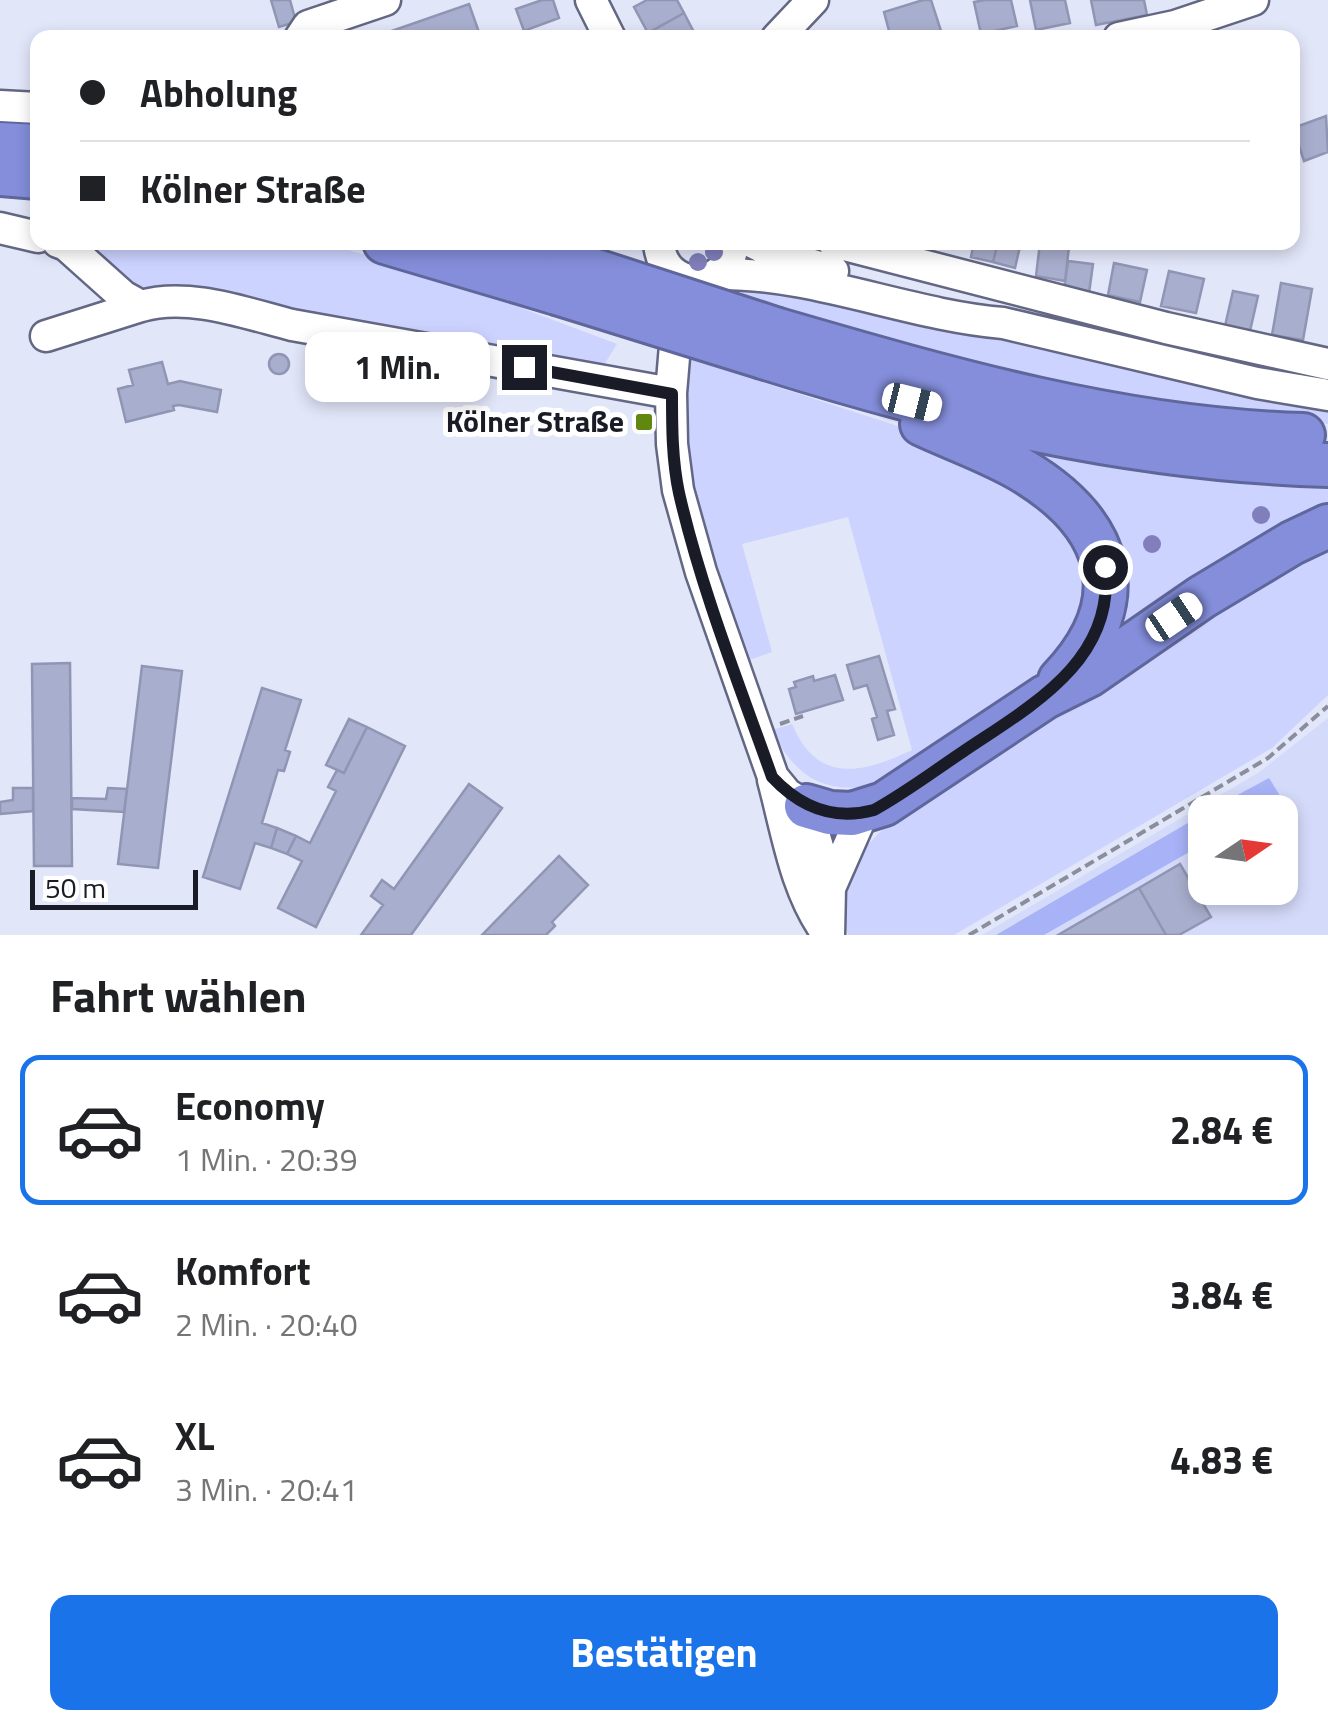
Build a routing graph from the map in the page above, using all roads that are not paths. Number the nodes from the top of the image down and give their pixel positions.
1 (386, 0) edge
2 (592, 0) edge
3 (812, 0) edge
4 (1253, 0) edge
5 (305, 30) edge
6 (606, 30) edge
7 (784, 30) edge
8 (1156, 30) edge
9 (0, 106) edge
10 (30, 108) edge
11 (0, 144) edge
12 (30, 146) edge
13 (0, 174) edge
14 (30, 176) edge
15 (0, 228) edge
16 (30, 236) edge
17 (72, 250) edge
18 (425, 250) edge
19 (513, 250) edge
20 (661, 250) edge
21 (732, 250) edge
22 (768, 250) edge
23 (864, 250) edge
24 (719, 274) junction
25 (562, 278) junction
26 (681, 278) junction
27 (141, 306) junction
28 (1003, 323) junction
29 (46, 336) dead end
30 (771, 344) junction
31 (1319, 363) edge
32 (827, 377) junction
33 (1316, 393) edge
34 (672, 394) junction
35 (1328, 436) edge
36 (1328, 465) edge
37 (1328, 526) edge
38 (1045, 696) junction
39 (772, 777) junction
40 (806, 806) junction
41 (864, 812) junction
42 (816, 886) junction
43 (828, 935) edge

1 - 5 street
2 - 6 street
3 - 7 street
4 - 8 street
9 - 10 street
11 - 12 highway
13 - 14 highway
15 - 16 street
17 - 27 street
18 - 25 highway
19 - 25 highway
20 - 26 street
21 - 24 street
22 - 28 street
23 - 31 street
24 - 26 street
24 - 28 street
25 - 30 highway, bridge
26 - 34 street
27 - 29 street
27 - 34 street
28 - 33 street
30 - 32 highway
30 - 35 highway
31 - 33 street
32 - 36 highway
32 - 38 highway
34 - 39 street
37 - 38 highway
38 - 41 highway
39 - 40 street
39 - 42 street
40 - 41 highway
40 - 42 street
41 - 42 street
42 - 43 street

